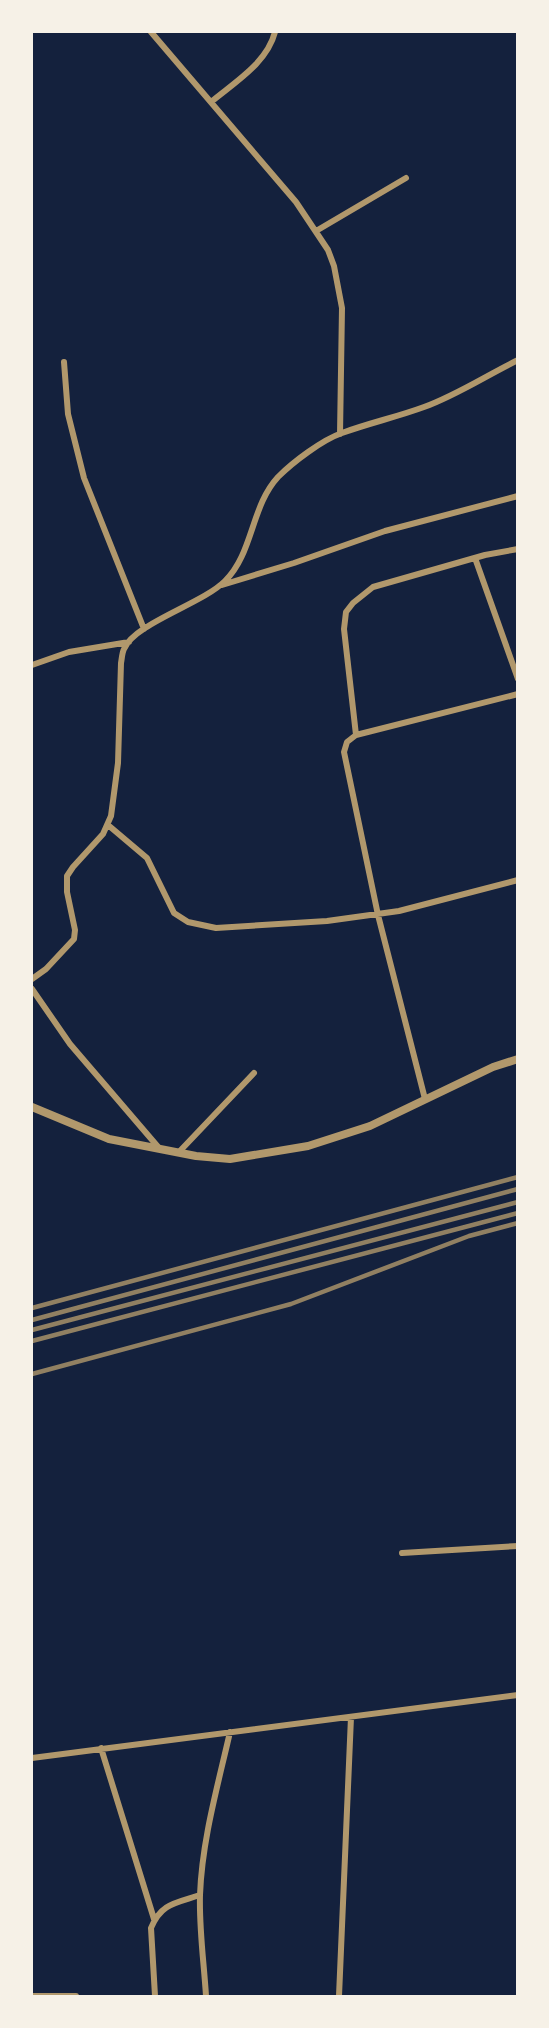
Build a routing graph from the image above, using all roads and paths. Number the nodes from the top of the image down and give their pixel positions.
1 (151, 32) edge
2 (275, 32) edge
3 (211, 102) junction
4 (406, 178) dead end
5 (316, 231) junction
6 (518, 360) edge
7 (64, 362) dead end
8 (340, 434) junction
9 (518, 496) edge
10 (518, 549) edge
11 (475, 558) junction
12 (220, 585) junction
13 (144, 629) junction
14 (129, 642) junction
15 (32, 665) edge
16 (518, 679) edge
17 (518, 694) edge
18 (356, 735) junction
19 (108, 825) junction
20 (518, 880) edge
21 (378, 915) junction
22 (32, 979) edge
23 (32, 989) edge
24 (518, 1059) edge
25 (254, 1073) dead end
26 (425, 1099) junction
27 (32, 1107) edge
28 (159, 1149) junction
29 (179, 1152) junction
30 (518, 1546) edge
31 (402, 1553) dead end
32 (518, 1695) edge
33 (351, 1717) junction
34 (230, 1732) junction
35 (101, 1748) junction
36 (32, 1758) edge
37 (200, 1895) junction
38 (154, 1919) junction
39 (32, 1996) edge
40 (76, 1996) edge
41 (155, 1996) edge
42 (206, 1996) edge
43 (339, 1996) edge

1 - 3 street
2 - 3 street
3 - 5 street
4 - 5 street
5 - 8 street
6 - 8 street
7 - 13 street
8 - 12 street
9 - 12 street
10 - 11 street
11 - 16 street
11 - 18 street
12 - 13 street
13 - 14 street
14 - 15 street
14 - 19 street
17 - 18 street
18 - 21 street
19 - 21 street
19 - 22 street
20 - 21 street
21 - 26 street
23 - 28 street
24 - 26 street
25 - 29 street
26 - 29 street
27 - 28 street
28 - 29 street
30 - 31 street
32 - 33 street
33 - 34 street
33 - 43 street
34 - 35 street
34 - 37 street
35 - 36 street
35 - 38 street
37 - 38 street
37 - 42 street
38 - 41 street
39 - 40 street

